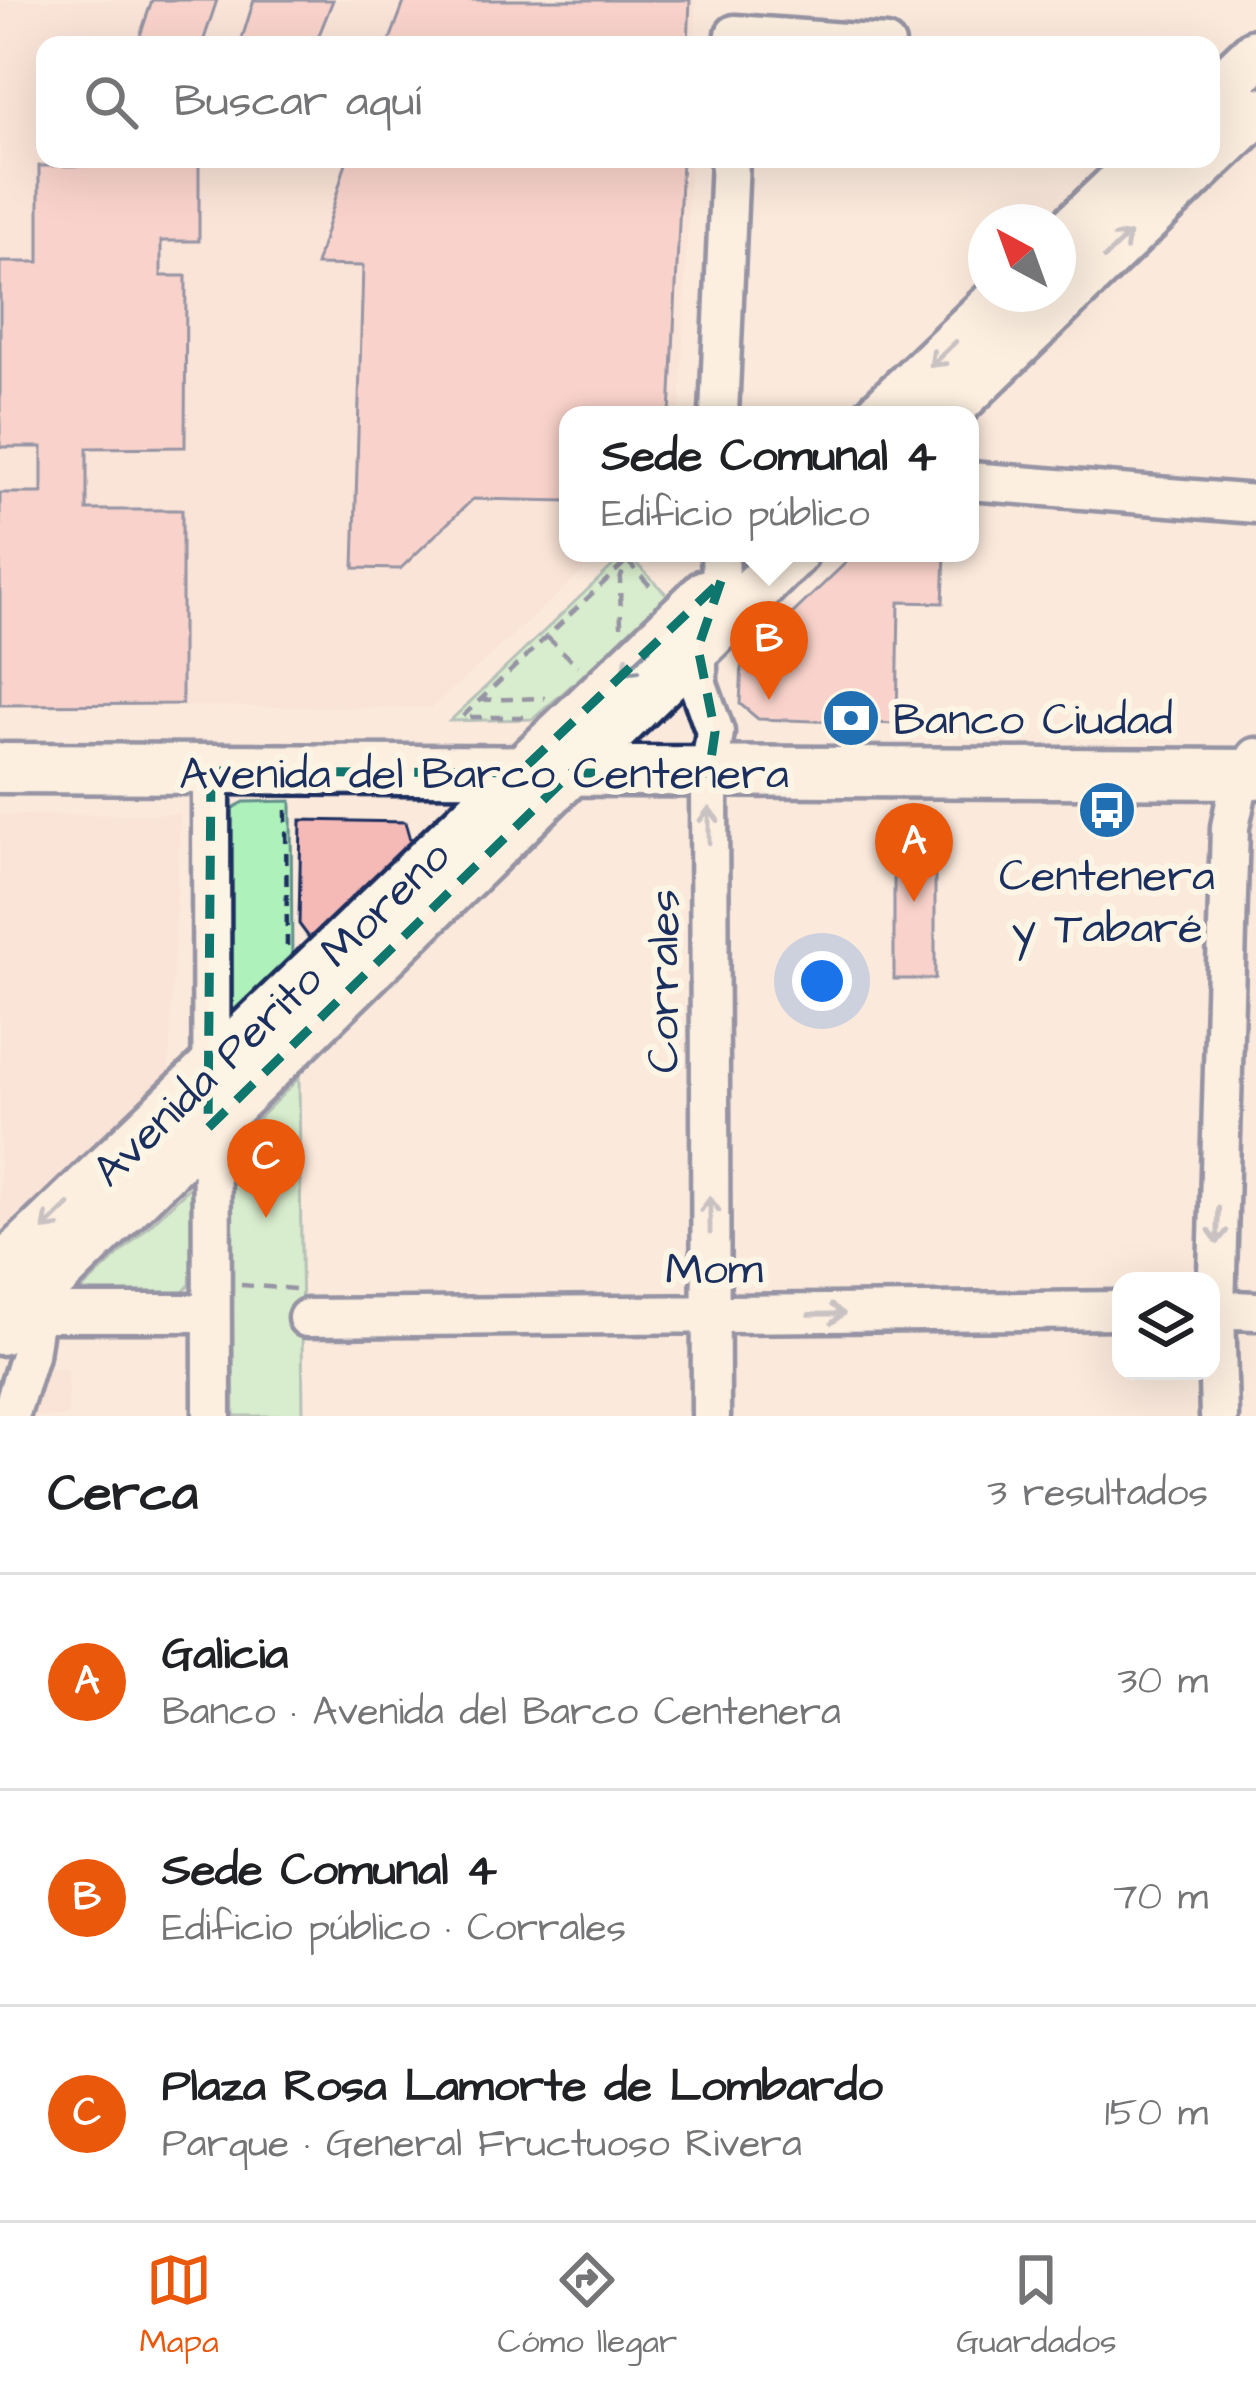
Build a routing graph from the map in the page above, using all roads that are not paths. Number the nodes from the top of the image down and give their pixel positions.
1 (736, 26) edge
2 (815, 36) edge
3 (1235, 81) edge
4 (1220, 125) edge
5 (730, 168) edge
6 (1138, 168) edge
7 (1198, 168) edge
8 (1076, 227) edge
9 (987, 312) edge
10 (719, 406) edge
11 (889, 406) edge
12 (951, 406) edge
13 (979, 482) edge
14 (1256, 505) edge
15 (729, 562) edge
16 (784, 562) edge
17 (698, 648) junction
18 (0, 768) edge
19 (1254, 768) edge
20 (211, 771) junction
21 (571, 772) junction
22 (710, 772) junction
23 (519, 773) junction
24 (209, 1068) junction
25 (208, 1128) junction
26 (1215, 1272) edge
27 (31, 1293) edge
28 (1220, 1309) edge
29 (1112, 1310) edge
30 (1256, 1310) edge
31 (210, 1313) junction
32 (710, 1315) junction
33 (307, 1318) road end
34 (0, 1330) edge
35 (1217, 1380) edge
36 (10, 1416) edge
37 (212, 1416) edge
38 (711, 1416) edge
39 (1219, 1416) edge

1 - 2 street
3 - 4 main road
5 - 10 street
6 - 8 main road
12 -> 7 main road
9 -> 11 main road
13 - 14 street
15 - 17 street, Corrales
15 -> 23 main road, Avenida Perito Moreno
16 - 17 main road, Avenida Perito Moreno
17 - 21 main road, Avenida Perito Moreno
17 - 22 street, Corrales
18 - 20 main road, Avenida del Barco Centenera
19 - 22 main road, Avenida del Barco Centenera
19 -> 26 street
20 - 23 main road, Avenida del Barco Centenera
20 - 24 street
21 - 22 main road, Avenida del Barco Centenera
21 - 23 main road, Avenida del Barco Centenera
21 - 25 main road, Avenida Perito Moreno
32 -> 22 street, Corrales
23 - 24 main road, Avenida Perito Moreno
24 - 25 street
24 -> 27 main road, Avenida Perito Moreno
25 - 27 main road, Avenida Perito Moreno
25 - 31 street
27 - 31 street
27 - 34 main road, Avenida Perito Moreno
27 - 36 street
28 - 30 street
32 -> 29 street, Mom
31 - 37 street
32 - 33 street, Mom
32 - 38 street, Corrales
35 - 39 street

